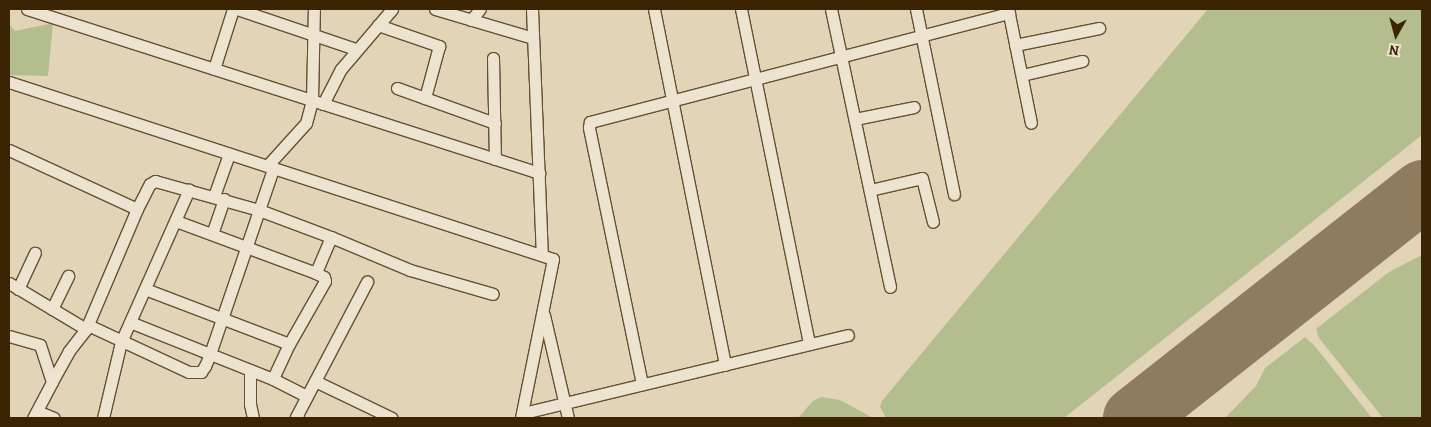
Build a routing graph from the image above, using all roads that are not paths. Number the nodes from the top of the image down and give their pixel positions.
1 (27, 9) edge
2 (235, 9) edge
3 (314, 9) edge
4 (390, 9) edge
5 (435, 9) edge
6 (480, 9) edge
7 (532, 9) edge
8 (654, 9) edge
9 (741, 9) edge
10 (832, 9) edge
11 (916, 9) edge
12 (1008, 11) edge
13 (471, 20) junction
14 (378, 25) junction
15 (1099, 28) dead end
16 (314, 34) junction
17 (922, 36) junction
18 (533, 38) junction
19 (1015, 45) junction
20 (355, 49) junction
21 (842, 56) junction
22 (493, 58) dead end
23 (1082, 61) dead end
24 (214, 69) junction
25 (1022, 75) junction
26 (756, 79) junction
27 (9, 82) edge
28 (397, 88) dead end
29 (425, 98) junction
30 (673, 101) junction
31 (318, 102) junction
32 (914, 107) dead end
33 (855, 120) junction
34 (495, 123) junction
35 (1032, 123) dead end
36 (9, 150) edge
37 (229, 154) junction
38 (495, 159) junction
39 (270, 167) junction
40 (538, 173) junction
41 (189, 189) junction
42 (870, 190) junction
43 (954, 194) dead end
44 (219, 198) junction
45 (137, 209) junction
46 (259, 210) junction
47 (176, 221) junction
48 (933, 222) dead end
49 (212, 234) junction
50 (331, 237) junction
51 (246, 247) junction
52 (36, 253) dead end
53 (542, 255) junction
54 (316, 273) junction
55 (68, 276) dead end
56 (367, 282) dead end
57 (14, 286) edge
58 (890, 287) dead end
59 (145, 289) junction
60 (493, 294) dead end
61 (52, 309) junction
62 (543, 311) junction
63 (223, 318) junction
64 (130, 322) junction
65 (87, 327) junction
66 (848, 335) dead end
67 (9, 336) edge
68 (121, 342) junction
69 (289, 344) junction
70 (809, 344) junction
71 (210, 354) junction
72 (725, 366) junction
73 (250, 370) junction
74 (273, 379) junction
75 (52, 382) junction
76 (315, 382) junction
77 (642, 384) junction
78 (307, 396) junction
79 (564, 403) junction
80 (35, 415) edge
81 (522, 416) edge
82 (388, 417) edge
83 (54, 418) edge
84 (104, 418) edge
85 (253, 418) edge
86 (298, 418) edge
87 (568, 418) edge

1 - 24 street
2 - 16 street
2 - 24 street
3 - 16 street
4 - 14 street
5 - 13 street
6 - 13 street
7 - 18 street
8 - 30 street
9 - 26 street
10 - 21 street
11 - 17 street
12 - 17 street
12 - 19 street
13 - 18 street
14 - 20 street
14 - 29 street
15 - 19 street
16 - 20 street
16 - 31 street
17 - 21 street
17 - 43 street
18 - 40 street
19 - 25 street
20 - 31 street
21 - 26 street
21 - 33 street
22 - 34 street
23 - 25 street
24 - 31 street
25 - 35 street
26 - 30 street
26 - 70 street
27 - 37 street
28 - 29 street
29 - 34 street
30 - 72 street
30 - 77 street
31 - 38 street
31 - 39 street
32 - 33 street
33 - 42 street
34 - 38 street
36 - 45 street
37 - 39 street
37 - 44 street
38 - 40 street
39 - 46 street
39 - 53 street
40 - 53 street
41 - 44 street
41 - 45 street
41 - 47 street
42 - 48 street
42 - 58 street
44 - 46 street
44 - 49 street
45 - 65 street
46 - 50 street
46 - 51 street
47 - 49 street
47 - 59 street
49 - 51 street
50 - 54 street
50 - 60 street
51 - 54 street
51 - 63 street
52 - 57 street
53 - 62 street
54 - 69 street
55 - 61 street
56 - 76 street
57 - 61 street
59 - 63 street
59 - 64 street
61 - 65 street
62 - 79 street
62 - 81 street
63 - 69 street
63 - 71 street
64 - 68 street
64 - 71 street
65 - 68 street
65 - 75 street
66 - 70 street
67 - 75 street
68 - 71 street
68 - 84 street
69 - 74 street
70 - 72 street
71 - 73 street
72 - 77 street
73 - 74 street
73 - 85 street
74 - 78 street
75 - 80 street
76 - 78 street
76 - 82 street
77 - 79 street
78 - 86 street
79 - 81 street
79 - 87 street
80 - 83 street

